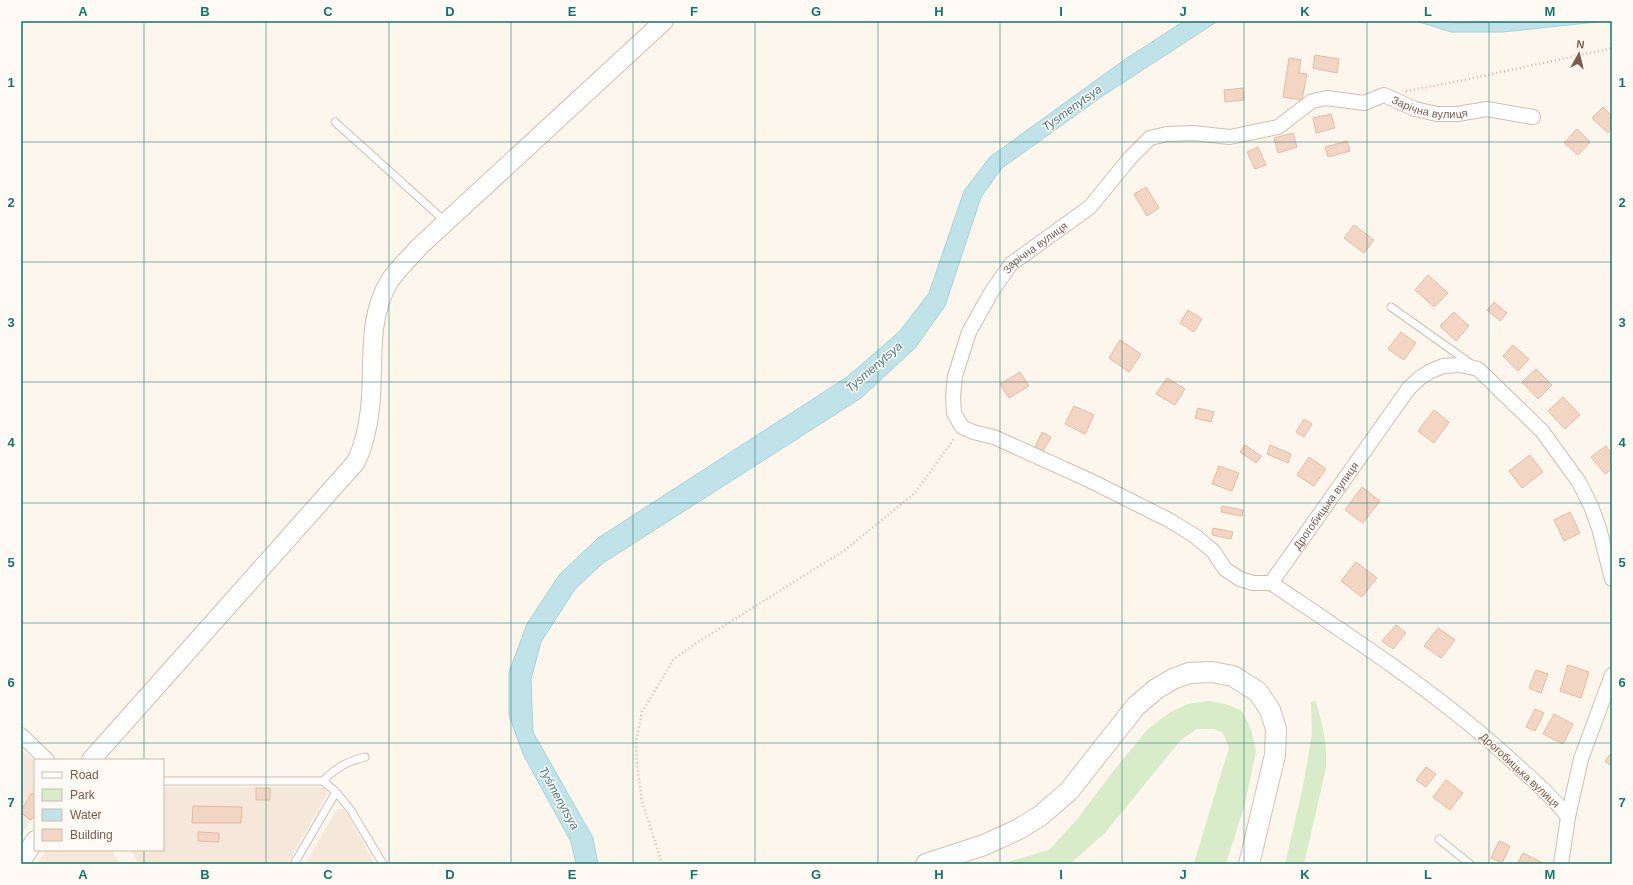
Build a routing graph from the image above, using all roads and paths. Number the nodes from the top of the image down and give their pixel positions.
1 (664, 21) edge
2 (1612, 48) edge
3 (1384, 95) junction
4 (1533, 116) dead end
5 (335, 122) dead end
6 (446, 222) junction
7 (1391, 307) dead end
8 (1478, 369) junction
9 (962, 428) junction
10 (1612, 579) edge
11 (1270, 583) junction
12 (1612, 676) edge
13 (21, 735) edge
14 (365, 757) dead end
15 (47, 759) edge
16 (92, 759) edge
17 (323, 781) junction
18 (164, 782) edge
19 (336, 792) junction
20 (1568, 817) junction
21 (1439, 839) dead end
22 (34, 842) edge
23 (21, 862) edge
24 (294, 864) edge
25 (383, 864) edge
26 (662, 864) edge
27 (926, 864) edge
28 (1249, 864) edge
29 (1470, 864) edge
30 (1561, 864) edge

1 - 6 street
2 - 3 path
3 - 4 street, Зарічна вулиця
3 - 9 street, Зарічна вулиця
5 - 6 lane
6 - 16 street
7 - 8 lane
8 - 10 street
8 - 11 street, Дрогобицька вулиця
9 - 11 street
9 - 26 path
11 - 20 street, Дрогобицька вулиця
12 - 20 street, Дрогобицька вулиця
13 - 15 street
14 - 17 lane
17 - 18 lane
17 - 19 lane
19 - 24 lane
19 - 25 lane
20 - 30 street, Дрогобицька вулиця
21 - 29 lane
22 - 23 street
27 - 28 main road

